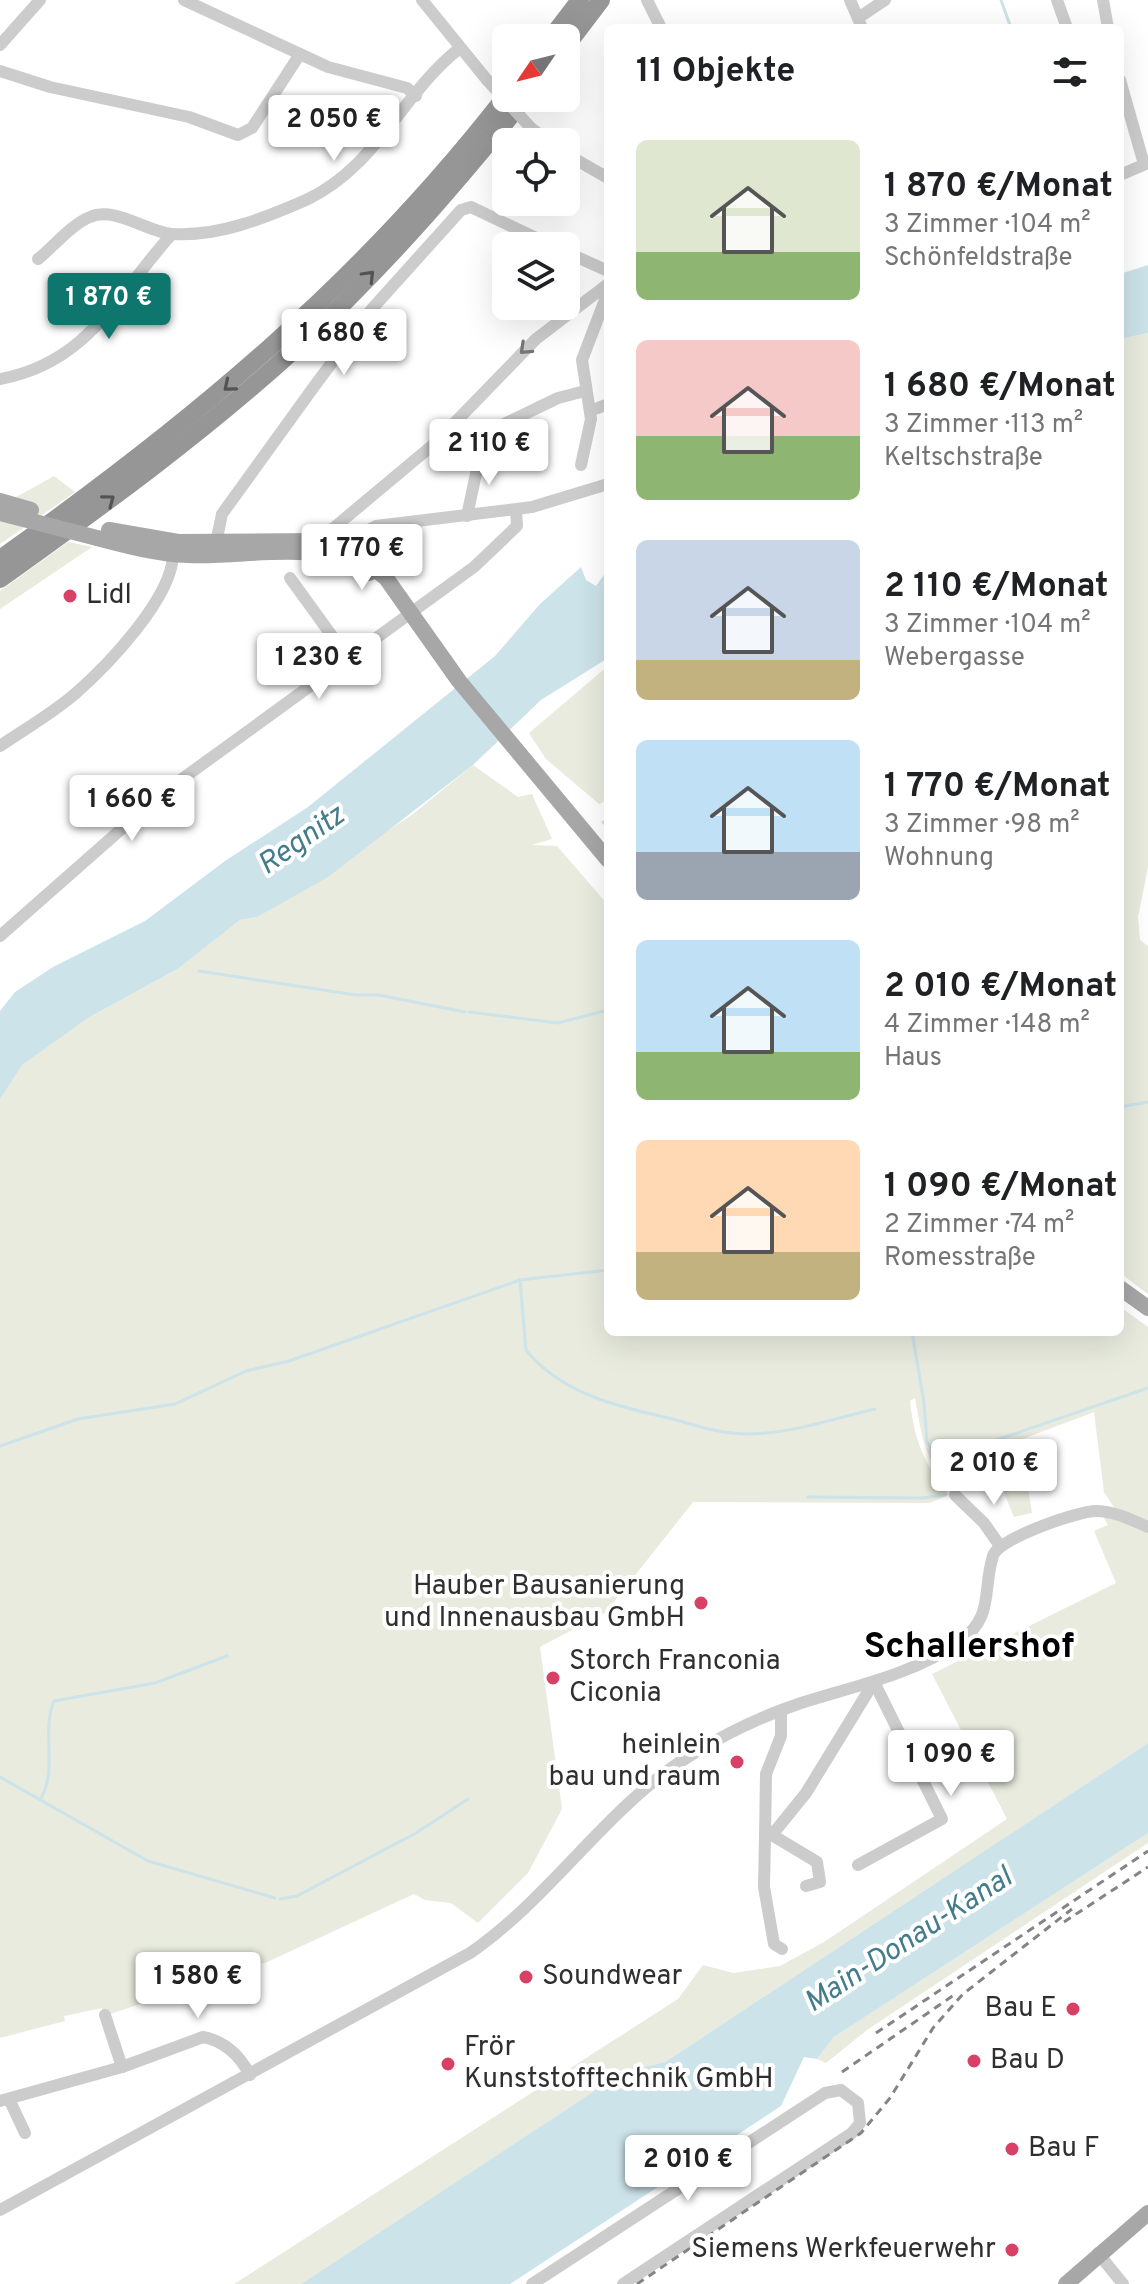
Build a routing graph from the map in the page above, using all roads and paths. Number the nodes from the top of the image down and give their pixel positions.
1 (40, 0) edge
2 (184, 0) edge
3 (422, 0) edge
4 (580, 0) edge
5 (601, 0) edge
6 (647, 0) edge
7 (850, 0) edge
8 (885, 0) edge
9 (1057, 0) edge
10 (1103, 0) edge
11 (860, 23) edge
12 (562, 24) edge
13 (659, 24) edge
14 (1066, 24) edge
15 (1107, 24) edge
16 (580, 28) edge
17 (0, 45) edge
18 (460, 48) junction
19 (300, 54) junction
20 (0, 71) edge
21 (416, 96) junction
22 (1124, 104) edge
23 (492, 112) edge
24 (513, 112) edge
25 (531, 128) edge
26 (580, 162) edge
27 (1146, 163) edge
28 (1124, 173) edge
29 (604, 176) edge
30 (524, 232) edge
31 (172, 234) junction
32 (580, 258) edge
33 (38, 259) dead end
34 (604, 269) edge
35 (604, 287) edge
36 (604, 302) edge
37 (0, 379) edge
38 (585, 391) junction
39 (604, 406) edge
40 (590, 411) junction
41 (502, 425) dead end
42 (481, 450) dead end
43 (581, 465) dead end
44 (604, 485) edge
45 (1, 509) edge
46 (516, 510) junction
47 (467, 516) junction
48 (408, 522) junction
49 (103, 534) junction
50 (386, 535) junction
51 (318, 541) junction
52 (216, 543) junction
53 (173, 554) junction
54 (351, 554) junction
55 (0, 559) edge
56 (290, 578) dead end
57 (386, 578) junction
58 (0, 579) edge
59 (397, 596) junction
60 (409, 615) junction
61 (348, 658) junction
62 (0, 746) edge
63 (604, 855) edge
64 (0, 936) edge
65 (1124, 1291) edge
66 (1148, 1308) edge
67 (955, 1495) dead end
68 (1148, 1527) edge
69 (1000, 1546) junction
70 (874, 1682) junction
71 (781, 1711) junction
72 (768, 1836) junction
73 (858, 1865) dead end
74 (806, 1886) dead end
75 (782, 1949) dead end
76 (105, 2015) dead end
77 (122, 2067) junction
78 (250, 2075) junction
79 (4, 2100) edge
80 (25, 2133) dead end
81 (0, 2209) edge
82 (1148, 2213) edge
83 (1098, 2253) junction
84 (532, 2284) edge
85 (623, 2284) edge
86 (1066, 2284) edge
87 (1123, 2284) edge

1 - 17 street
2 - 19 street
3 - 18 street
4 - 12 highway
5 - 16 highway
6 - 13 street
7 - 11 street
8 - 11 street
9 - 14 street
10 - 15 street
18 - 21 street
18 - 25 street, bridge
19 - 20 street
19 - 21 street
21 - 31 street
22 - 27 street
23 -> 55 highway
58 -> 24 highway
26 - 29 street
27 - 28 street
30 - 52 street
31 - 33 street
31 - 37 street
32 - 34 street
35 -> 51 street
36 - 38 street
38 - 40 street
38 - 41 street
39 - 40 street
40 - 43 street
42 - 47 street
44 - 46 street
45 - 49 main road, bridge
45 - 49 main road
46 - 47 street
46 - 60 street
47 - 48 street
48 - 50 street
48 - 54 street
49 - 52 main road
49 - 53 main road
50 - 54 street
50 - 57 street
51 - 52 main road
51 - 54 main road
53 - 54 main road
53 - 62 street
54 - 57 main road
54 - 59 main road
56 - 61 street
57 - 59 main road
59 - 60 main road
60 - 61 street
60 - 63 main road
61 - 64 street
65 - 66 main road
67 - 69 street
68 - 69 street
69 - 70 street
70 - 71 street
70 - 72 street
70 - 73 street
71 - 72 street
71 - 78 street
72 - 74 street
72 - 75 street
76 - 77 street
77 - 78 street
77 - 79 street
78 - 81 street
79 - 80 street
82 - 83 main road
83 - 86 main road
83 - 87 street
84 - 85 street

